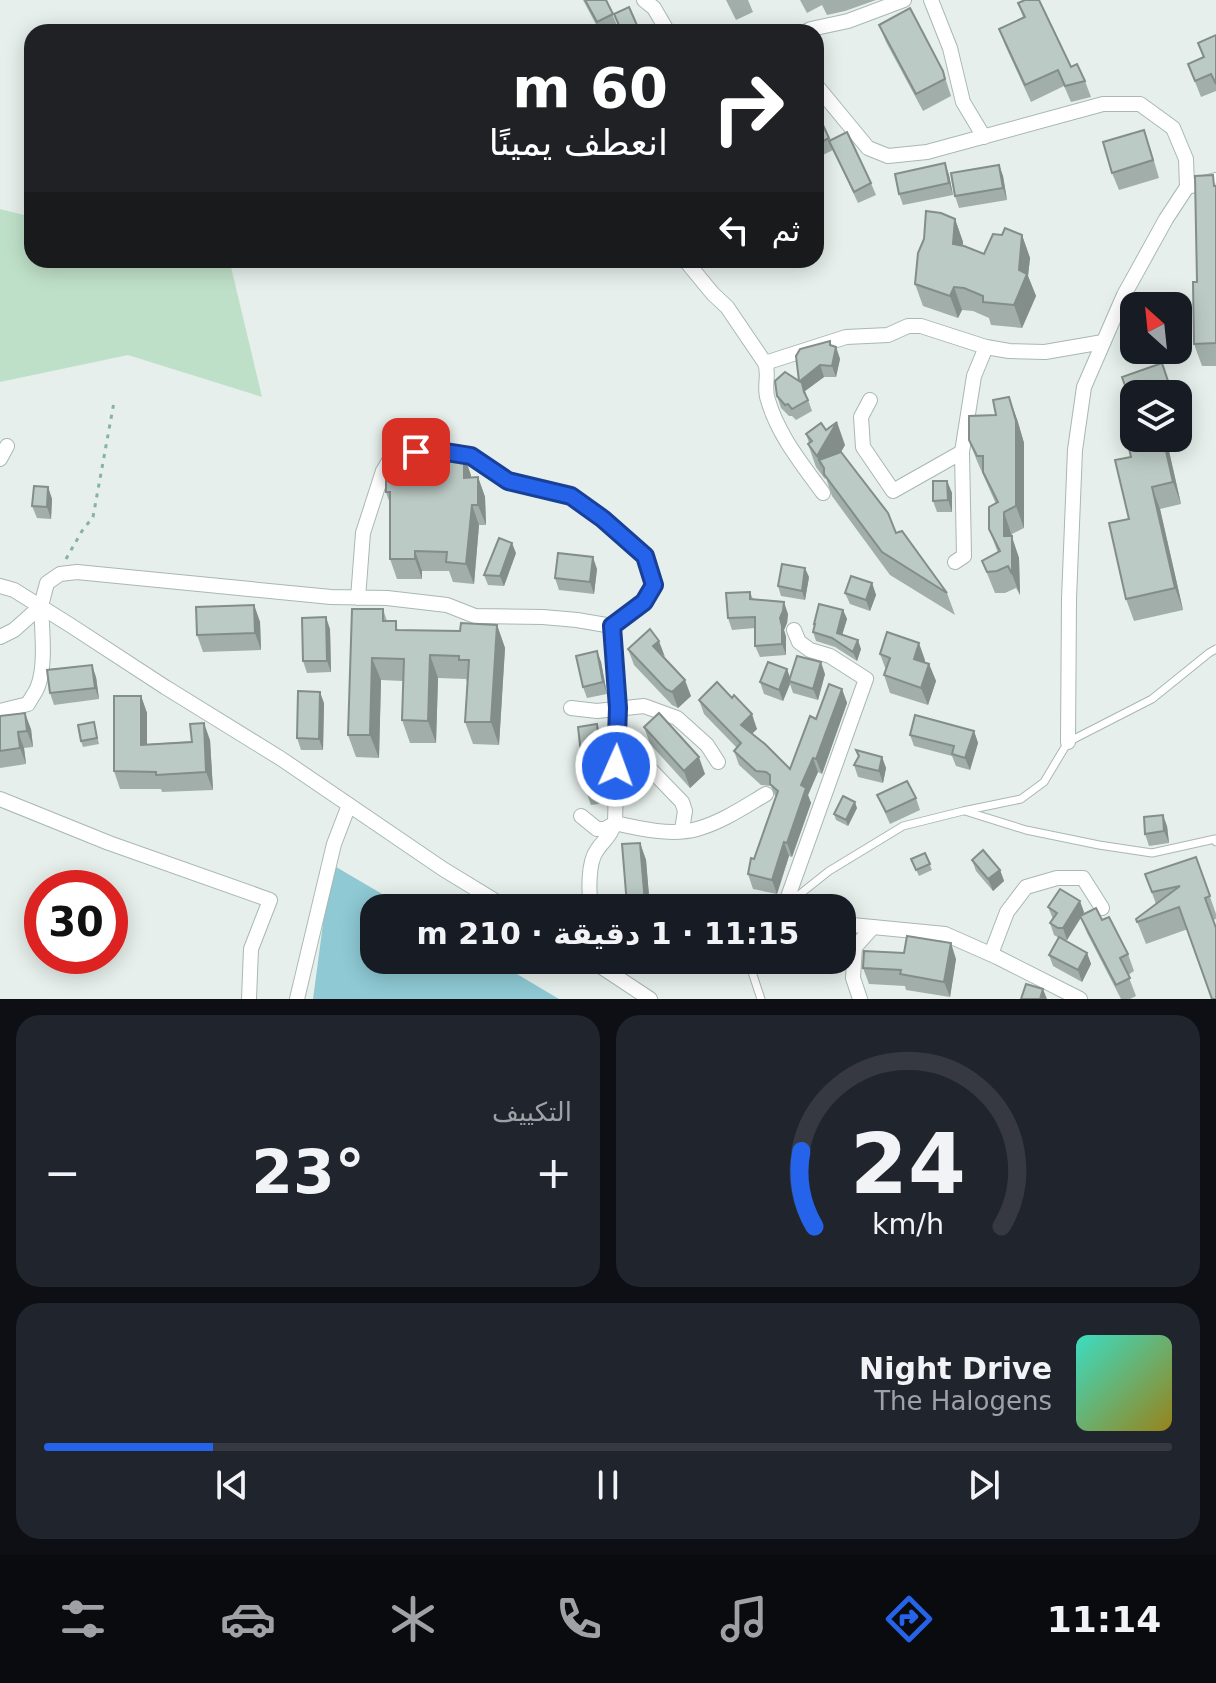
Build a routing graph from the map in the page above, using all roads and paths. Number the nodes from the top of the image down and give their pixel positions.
1 (644, 0) edge
2 (904, 0) edge
3 (931, 0) edge
4 (663, 24) edge
5 (824, 26) edge
6 (824, 95) edge
7 (984, 137) junction
8 (1216, 180) edge
9 (1187, 187) junction
10 (692, 268) edge
11 (1103, 342) junction
12 (986, 347) junction
13 (765, 363) junction
14 (870, 400) dead end
15 (114, 402) dead end
16 (962, 452) junction
17 (823, 493) edge
18 (955, 562) dead end
19 (60, 574) junction
20 (0, 586) edge
21 (358, 598) junction
22 (41, 606) junction
23 (612, 626) junction
24 (794, 630) dead end
25 (0, 637) edge
26 (1216, 649) edge
27 (571, 708) dead end
28 (618, 708) junction
29 (0, 711) edge
30 (1068, 742) junction
31 (718, 762) dead end
32 (652, 771) dead end
33 (766, 794) dead end
34 (0, 799) edge
35 (349, 805) junction
36 (963, 811) junction
37 (581, 816) dead end
38 (615, 823) junction
39 (682, 830) junction
40 (1216, 840) edge
41 (484, 894) edge
42 (591, 894) edge
43 (788, 894) edge
44 (800, 894) edge
45 (1102, 908) dead end
46 (856, 925) edge
47 (873, 927) junction
48 (991, 954) junction
49 (612, 974) edge
50 (753, 974) edge
51 (249, 999) edge
52 (297, 999) edge
53 (650, 999) edge
54 (761, 999) edge
55 (860, 999) edge
56 (1080, 999) edge

1 - 4 street
2 - 5 street
3 - 7 street
6 - 7 street
7 - 9 street
8 - 9 street
9 - 11 street
10 - 13 street
11 - 12 street
11 - 30 street
12 - 13 street
12 - 16 street
13 - 17 street
14 - 16 street
15 - 19 path
16 - 18 street
19 - 21 street
19 - 22 street
20 - 22 street
21 - 23 street
21 - 23 street
22 - 25 street
22 - 29 street
22 - 35 street
23 - 28 street
24 - 43 street
26 - 30 lane
27 - 28 street
28 - 31 street
28 - 38 street
30 - 36 lane
32 - 39 street
33 - 39 street
34 - 51 street
35 - 41 street
35 - 52 street
36 - 40 lane
36 - 44 lane
37 - 38 street
38 - 39 street
38 - 42 street
45 - 48 street
46 - 47 street
47 - 48 street
47 - 55 street
48 - 56 street
49 - 53 street
50 - 54 lane

